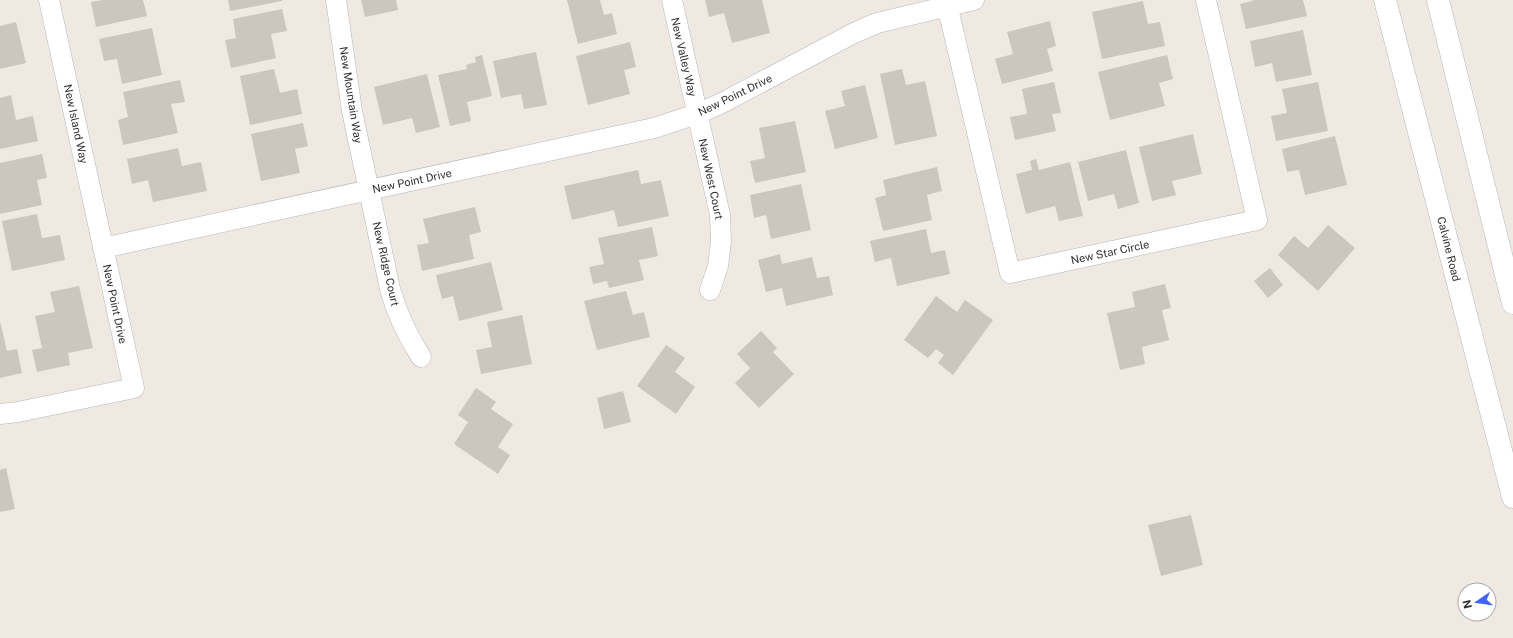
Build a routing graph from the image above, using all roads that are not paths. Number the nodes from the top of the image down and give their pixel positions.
1 (49, 0) edge
2 (336, 0) edge
3 (672, 0) edge
4 (974, 0) edge
5 (1206, 0) edge
6 (1385, 0) edge
7 (1438, 0) edge
8 (947, 3) edge
9 (697, 114) junction
10 (368, 190) junction
11 (103, 248) junction
12 (710, 290) dead end
13 (1513, 303) edge
14 (421, 357) dead end
15 (0, 414) edge
16 (1505, 437) edge
17 (1513, 497) edge

1 - 11 street, New Island Way
2 - 10 street, New Mountain Way
3 - 9 street, New Valley Way
4 - 8 street, New Point Drive
5 - 8 street, New Star Circle
6 - 16 main road, Calvine Road
7 - 13 main road
8 - 9 street, New Point Drive
9 - 10 street, New Point Drive
9 - 12 street, New West Court
10 - 11 street, New Point Drive
10 - 14 street, New Ridge Court
11 - 15 street, New Point Drive
16 - 17 main road, Calvine Road

